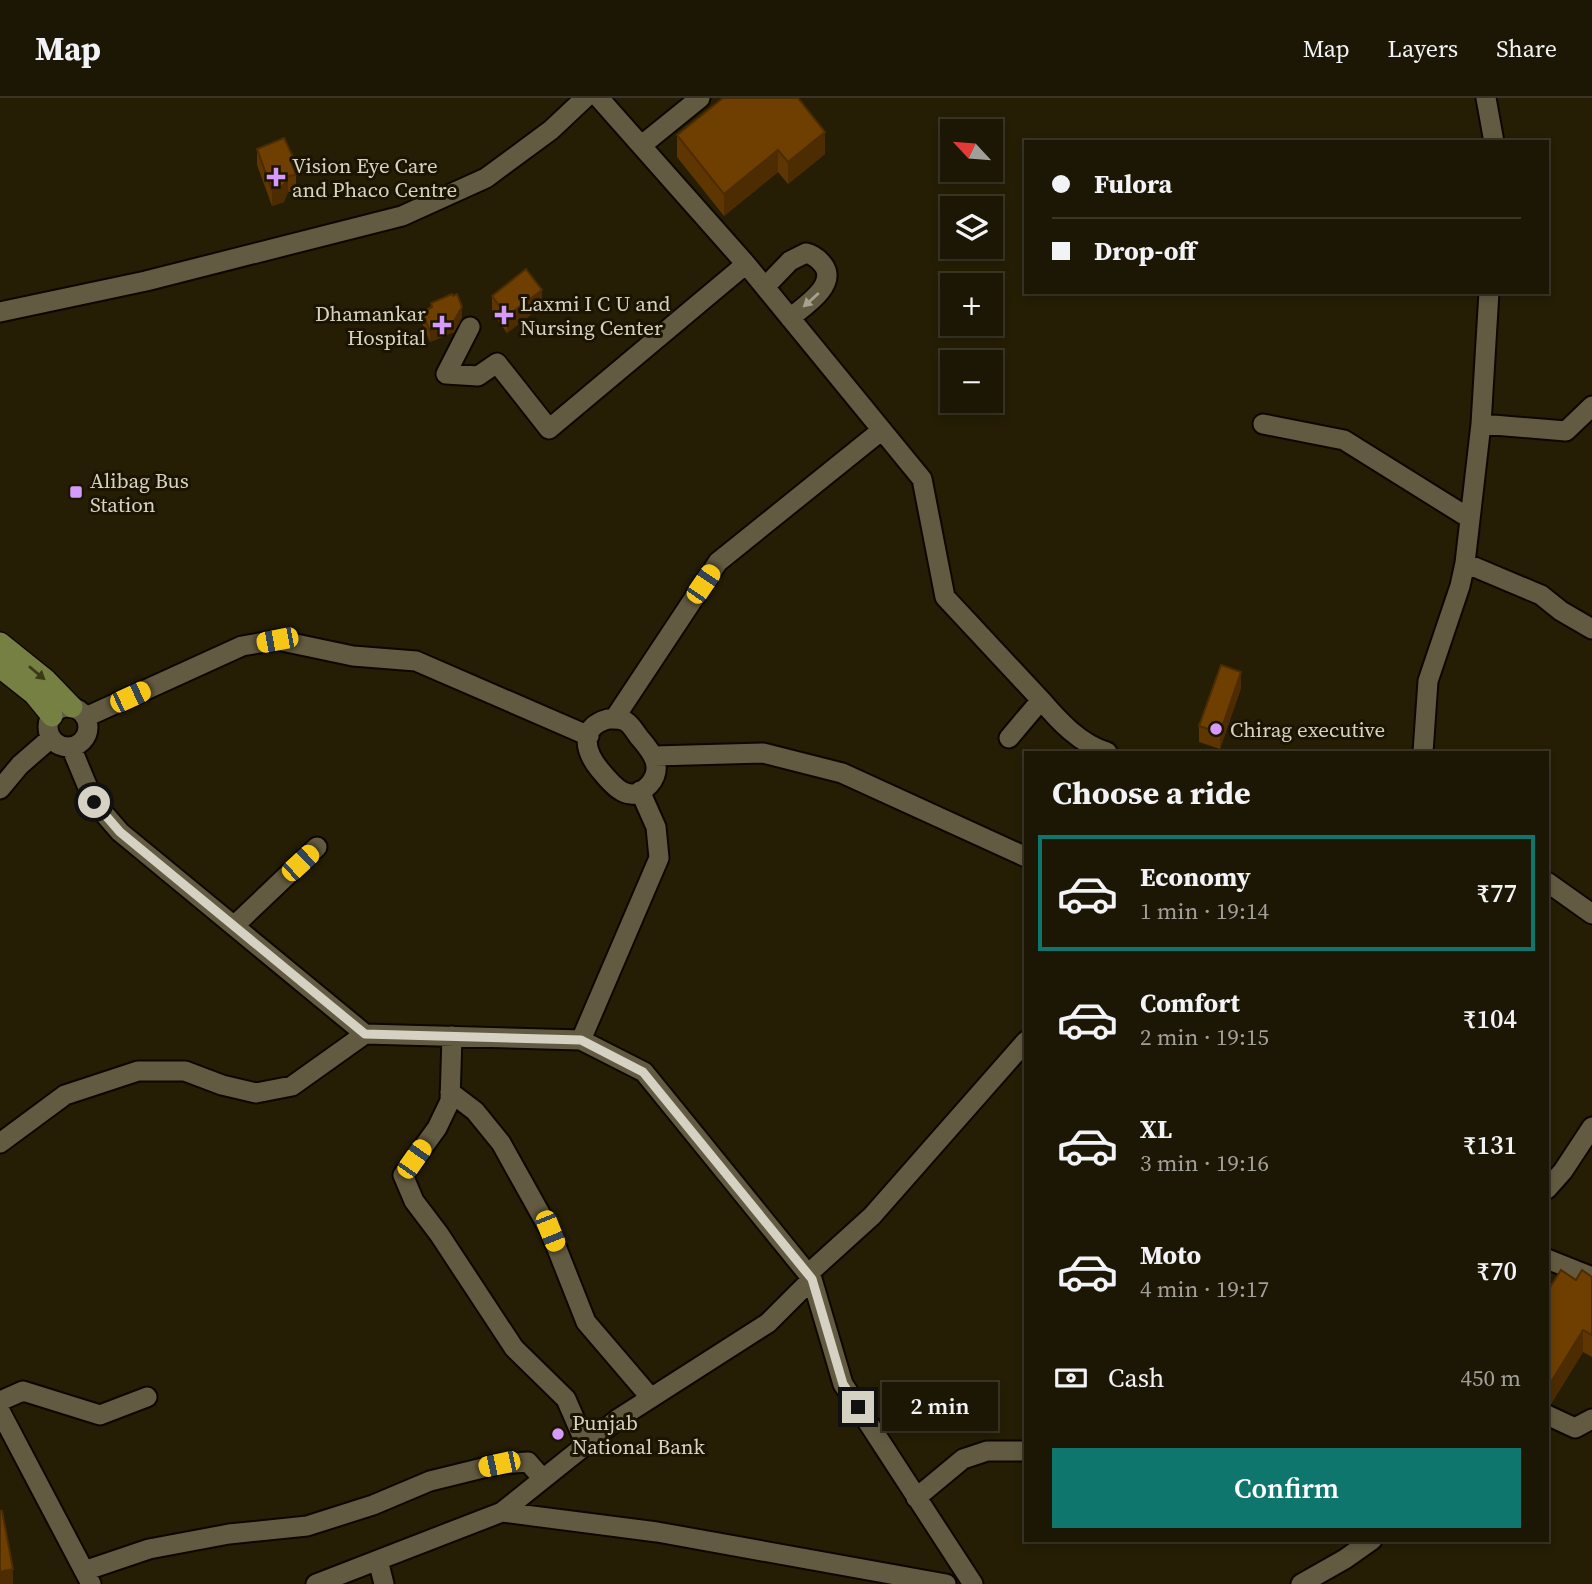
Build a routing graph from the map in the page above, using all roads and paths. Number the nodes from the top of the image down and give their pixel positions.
1 (585, 98) edge
2 (600, 98) edge
3 (700, 98) edge
4 (1486, 98) edge
5 (1494, 140) edge
6 (642, 145) junction
7 (746, 264) junction
8 (765, 287) junction
9 (1489, 294) edge
10 (0, 312) edge
11 (790, 318) junction
12 (470, 327) dead end
13 (1592, 406) edge
14 (1263, 424) dead end
15 (1481, 424) junction
16 (882, 430) junction
17 (1469, 518) junction
18 (1465, 563) junction
19 (1592, 629) edge
20 (0, 643) edge
21 (0, 667) edge
22 (1041, 700) junction
23 (79, 712) junction
24 (52, 716) junction
25 (614, 719) junction
26 (589, 736) junction
27 (51, 738) junction
28 (1009, 738) dead end
29 (71, 747) junction
30 (1105, 751) edge
31 (1423, 751) edge
32 (654, 756) junction
33 (0, 789) edge
34 (640, 791) junction
35 (317, 847) dead end
36 (1024, 857) edge
37 (1549, 883) edge
38 (1592, 914) edge
39 (234, 926) junction
40 (365, 1034) junction
41 (452, 1037) junction
42 (581, 1040) junction
43 (1024, 1043) edge
44 (450, 1092) junction
45 (1592, 1127) edge
46 (0, 1143) edge
47 (1549, 1186) edge
48 (1549, 1260) edge
49 (810, 1276) junction
50 (1592, 1277) edge
51 (147, 1397) dead end
52 (651, 1398) junction
53 (0, 1401) edge
54 (0, 1411) edge
55 (1549, 1416) edge
56 (1592, 1419) edge
57 (586, 1445) junction
58 (1024, 1451) edge
59 (543, 1479) junction
60 (916, 1498) junction
61 (502, 1512) junction
62 (1369, 1542) edge
63 (378, 1560) junction
64 (88, 1577) edge
65 (316, 1584) edge
66 (384, 1584) edge
67 (946, 1584) edge
68 (973, 1584) edge
69 (1301, 1584) edge

1 - 10 street
2 - 6 street
3 - 6 street
4 - 5 street
6 - 7 street
7 - 8 street
7 - 12 street
8 - 11 street
8 -> 11 street
9 - 15 street
11 - 16 street
13 - 15 street
14 - 17 street
15 - 17 street
16 - 22 street
16 - 25 street
17 - 18 street
18 - 19 street
18 - 31 street
20 -> 23 main road
21 - 24 main road
22 - 28 street
22 - 30 street
23 - 24 street
23 - 26 street
23 - 29 street
24 - 27 street
25 - 26 street
25 - 32 street
26 - 34 street
27 - 29 street
27 - 33 street
29 - 39 street
32 - 34 street
32 - 36 street
34 - 42 street
35 - 39 street
37 - 38 street
39 - 40 street
40 - 41 street
40 - 46 street
41 - 42 street
41 - 44 street
42 - 49 street
43 - 49 street
44 - 52 street
44 - 57 street
45 - 47 street
48 - 50 street
49 - 52 street
49 - 60 street
51 - 53 street
52 - 57 street
54 - 64 street
55 - 56 street
57 - 59 street
58 - 60 street
59 - 61 street
59 - 64 street
60 - 68 street
61 - 63 street
61 - 67 street
62 - 69 street
63 - 65 street
63 - 66 street

